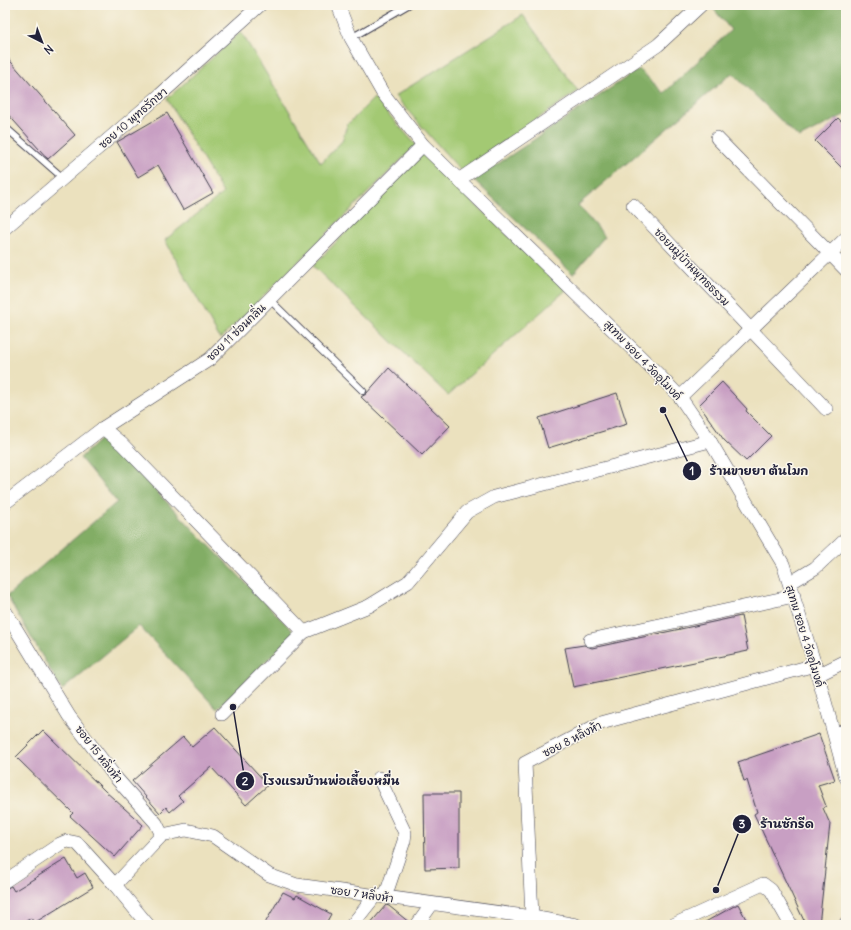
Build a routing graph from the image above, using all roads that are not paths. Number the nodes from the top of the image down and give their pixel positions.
1 (260, 5) edge
2 (338, 5) edge
3 (408, 5) edge
4 (701, 5) edge
5 (351, 38) junction
6 (5, 127) edge
7 (717, 138) dead end
8 (423, 145) junction
9 (63, 178) junction
10 (460, 179) junction
11 (633, 205) dead end
12 (5, 228) edge
13 (846, 238) edge
14 (830, 254) junction
15 (846, 270) edge
16 (269, 299) junction
17 (751, 329) junction
18 (362, 391) dead end
19 (680, 397) junction
20 (826, 409) dead end
21 (103, 428) junction
22 (710, 441) junction
23 (5, 503) edge
24 (846, 539) edge
25 (790, 583) junction
26 (794, 596) junction
27 (5, 611) edge
28 (304, 632) junction
29 (590, 640) dead end
30 (846, 660) edge
31 (816, 670) junction
32 (222, 714) dead end
33 (846, 726) edge
34 (833, 732) junction
35 (379, 778) dead end
36 (846, 778) edge
37 (162, 835) junction
38 (5, 881) edge
39 (115, 885) junction
40 (380, 896) junction
41 (432, 904) junction
42 (532, 917) junction
43 (148, 925) edge
44 (352, 925) edge
45 (417, 925) edge
46 (576, 925) edge
47 (674, 925) edge
48 (791, 925) edge

1 - 9 street, ซอย 10 พุทธรักษา
2 - 5 street, สุเทพ ซอย 4 วัดอุโมงค์
3 - 5 lane
4 - 10 street
5 - 8 street, สุเทพ ซอย 4 วัดอุโมงค์
6 - 9 lane
7 - 14 street
8 - 10 street, สุเทพ ซอย 4 วัดอุโมงค์
8 - 16 street, ซอย 11 ซ่อนกลิ่น
9 - 12 street, ซอย 10 พุทธรักษา
10 - 19 street, สุเทพ ซอย 4 วัดอุโมงค์
11 - 17 street, ซอยหมู่บ้านพุทธธรรม
13 - 14 street
14 - 15 street
14 - 17 street
16 - 18 lane
16 - 21 street, ซอย 11 ซ่อนกลิ่น
17 - 19 street
17 - 20 street, ซอยหมู่บ้านพุทธธรรม
19 - 22 street, สุเทพ ซอย 4 วัดอุโมงค์
21 - 23 street, ซอย 11 ซ่อนกลิ่น
21 - 28 street
22 - 25 street, สุเทพ ซอย 4 วัดอุโมงค์
22 - 28 street
24 - 25 street
25 - 26 street, สุเทพ ซอย 4 วัดอุโมงค์
26 - 29 street
26 - 31 street, สุเทพ ซอย 4 วัดอุโมงค์
27 - 37 street, ซอย 15 หลิ่งห้า
28 - 32 street
30 - 31 street
31 - 34 street, สุเทพ ซอย 4 วัดอุโมงค์
31 - 42 street, ซอย 8 หลิ่งห้า
33 - 34 lane
34 - 36 street, สุเทพ ซอย 4 วัดอุโมงค์
35 - 40 street
37 - 39 street
37 - 40 street, ซอย 7 หลิ่งห้า
38 - 39 street
39 - 43 street
40 - 41 street, ซอย 7 หลิ่งห้า
40 - 44 street
41 - 42 street, ซอย 7 หลิ่งห้า
41 - 45 street
42 - 46 street, ซอย 7 หลิ่งห้า
47 - 48 street

